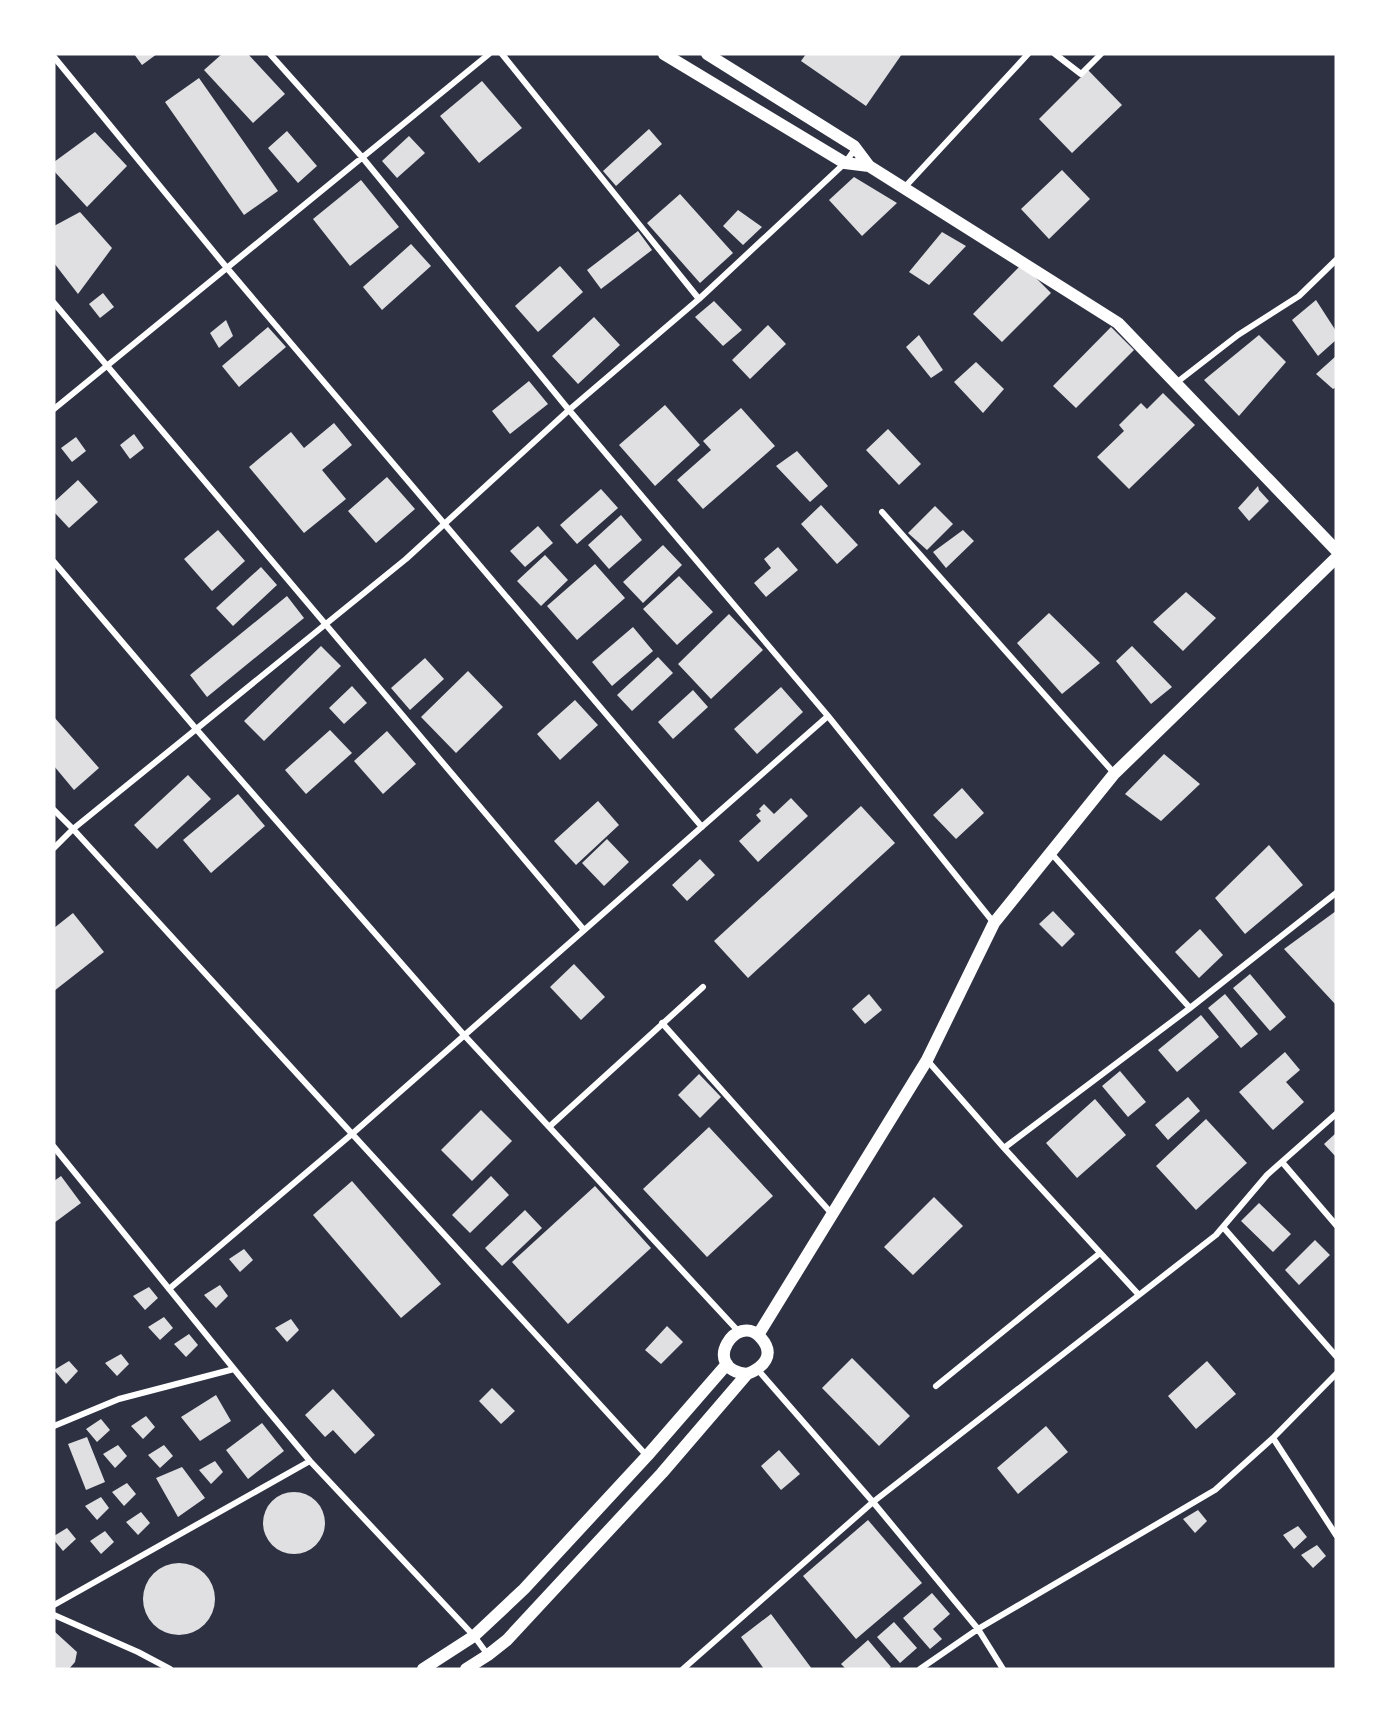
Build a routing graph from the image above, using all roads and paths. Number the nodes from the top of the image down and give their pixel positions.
1 (270, 54) edge
2 (489, 54) edge
3 (502, 54) edge
4 (664, 54) edge
5 (707, 54) edge
6 (1028, 54) edge
7 (1054, 54) edge
8 (1101, 54) edge
9 (54, 57) edge
10 (855, 148) junction
11 (362, 157) junction
12 (845, 163) junction
13 (869, 166) junction
14 (904, 188) junction
15 (1336, 260) edge
16 (227, 268) junction
17 (699, 299) junction
18 (54, 303) edge
19 (107, 366) junction
20 (1176, 383) junction
21 (54, 409) edge
22 (569, 410) junction
23 (882, 512) dead end
24 (445, 522) junction
25 (1336, 550) edge
26 (1336, 558) edge
27 (54, 562) edge
28 (326, 624) junction
29 (828, 716) junction
30 (197, 730) junction
31 (1114, 774) junction
32 (54, 810) edge
33 (702, 827) junction
34 (73, 829) junction
35 (54, 848) edge
36 (1051, 853) junction
37 (1336, 893) edge
38 (994, 923) junction
39 (584, 930) junction
40 (703, 987) dead end
41 (1190, 1008) junction
42 (662, 1023) junction
43 (464, 1035) junction
44 (927, 1060) junction
45 (1336, 1114) edge
46 (549, 1127) junction
47 (352, 1134) junction
48 (54, 1147) edge
49 (1004, 1148) junction
50 (1282, 1162) junction
51 (832, 1215) junction
52 (1336, 1225) edge
53 (1223, 1227) junction
54 (1100, 1253) junction
55 (169, 1289) junction
56 (1139, 1295) junction
57 (739, 1332) junction
58 (758, 1335) junction
59 (1336, 1356) edge
60 (727, 1364) junction
61 (234, 1369) junction
62 (753, 1372) junction
63 (1336, 1374) edge
64 (936, 1386) dead end
65 (54, 1426) edge
66 (1273, 1438) junction
67 (647, 1456) junction
68 (310, 1461) junction
69 (873, 1502) junction
70 (1336, 1535) edge
71 (54, 1605) edge
72 (54, 1615) edge
73 (978, 1629) junction
74 (474, 1636) junction
75 (488, 1655) junction
76 (170, 1669) edge
77 (423, 1669) edge
78 (466, 1669) edge
79 (683, 1669) edge
80 (920, 1669) edge
81 (1003, 1669) edge

1 - 11 street
2 - 11 street
3 - 17 street
4 - 12 main road
5 - 10 main road
6 - 14 street
7 - 8 street
9 - 16 street
10 - 12 street
10 - 13 main road
11 - 16 street
11 - 22 street
12 - 13 main road
12 - 17 street
13 - 14 main road
14 - 20 main road
15 - 20 street
16 - 19 street
16 - 24 street
17 - 22 street
18 - 19 street
19 - 21 street
19 - 28 street
20 - 25 main road
22 - 24 street
22 - 29 street
23 - 31 street
24 - 28 street
24 - 33 street
26 - 31 main road
27 - 30 street
28 - 30 street
28 - 39 street
29 - 33 street
29 - 38 street
30 - 34 street
30 - 43 street
31 - 36 main road
32 - 34 street
33 - 39 street
34 - 35 street
34 - 47 street
36 - 38 main road
36 - 41 street
37 - 41 street
38 - 44 main road
39 - 43 street
40 - 42 street
41 - 49 street
42 - 46 street
42 - 51 street
43 - 46 street
43 - 47 street
44 - 49 street
44 - 51 main road
45 - 50 street
46 - 57 street
47 - 55 street
47 - 67 street
48 - 55 street
49 - 54 street
50 - 52 street
50 - 53 street
51 - 58 main road
53 - 56 street
53 - 59 street
54 - 56 street
54 - 64 street
55 - 61 street
56 - 69 street
57 - 58 main road
57 - 60 main road
58 - 62 main road
60 - 62 main road
60 - 67 main road
61 - 65 street
61 - 68 street
62 - 69 street
62 - 75 main road
63 - 66 street
66 - 70 street
66 - 73 street
67 - 74 main road
68 - 71 street
68 - 74 street
69 - 73 street
69 - 79 street
72 - 76 street
73 - 80 street
73 - 81 street
74 - 75 street
74 - 77 main road
75 - 78 main road

